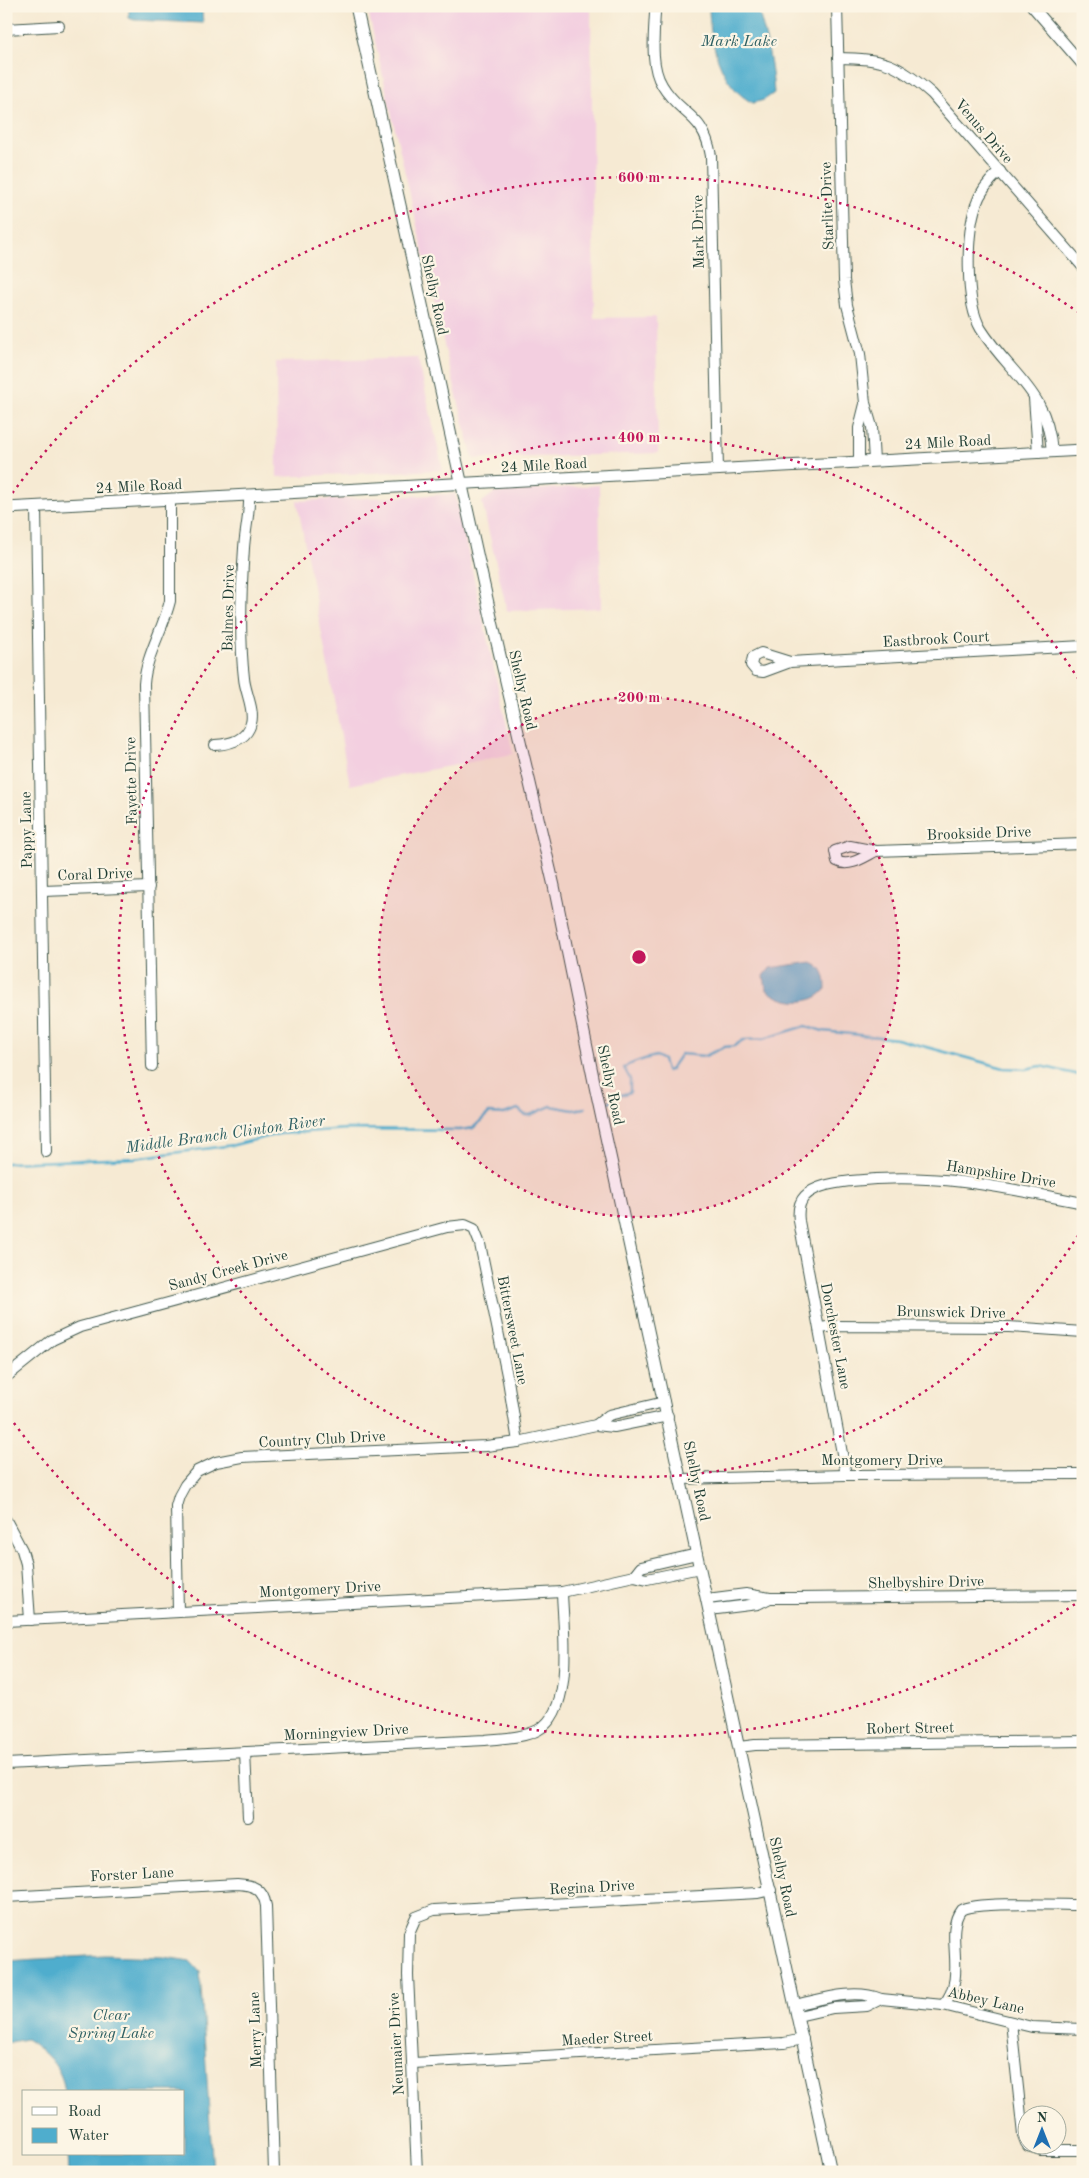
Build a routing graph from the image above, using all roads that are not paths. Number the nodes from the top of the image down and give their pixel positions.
1 (356, 6) edge
2 (837, 6) edge
3 (1032, 6) edge
4 (655, 13) dead end
5 (59, 26) dead end
6 (6, 29) edge
7 (838, 58) junction
8 (1083, 65) edge
9 (1000, 172) junction
10 (1083, 268) edge
11 (1034, 397) junction
12 (865, 403) junction
13 (1083, 450) edge
14 (1052, 452) junction
15 (1038, 453) junction
16 (874, 461) junction
17 (859, 462) junction
18 (718, 470) junction
19 (463, 484) junction
20 (249, 495) junction
21 (170, 500) junction
22 (36, 507) junction
23 (6, 508) edge
24 (1083, 646) edge
25 (790, 662) dead end
26 (215, 745) dead end
27 (1083, 844) edge
28 (876, 851) dead end
29 (149, 888) junction
30 (42, 892) junction
31 (152, 1066) dead end
32 (46, 1152) dead end
33 (800, 1202) joint
34 (1083, 1203) edge
35 (471, 1226) joint
36 (820, 1328) junction
37 (1083, 1332) edge
38 (6, 1377) edge
39 (664, 1402) junction
40 (668, 1416) junction
41 (596, 1425) junction
42 (518, 1442) junction
43 (1083, 1474) edge
44 (846, 1475) junction
45 (682, 1479) junction
46 (6, 1520) edge
47 (697, 1554) junction
48 (700, 1568) junction
49 (634, 1576) junction
50 (562, 1592) junction
51 (1083, 1595) edge
52 (708, 1604) junction
53 (178, 1612) junction
54 (30, 1620) junction
55 (6, 1621) edge
56 (1083, 1741) edge
57 (739, 1747) junction
58 (245, 1752) junction
59 (6, 1764) edge
60 (248, 1817) dead end
61 (259, 1889) joint
62 (771, 1890) junction
63 (6, 1896) edge
64 (1083, 1904) edge
65 (416, 1917) joint
66 (943, 2005) junction
67 (796, 2010) junction
68 (1011, 2022) junction
69 (1083, 2029) edge
70 (803, 2039) junction
71 (412, 2063) junction
72 (1021, 2106) edge
73 (1066, 2150) edge
74 (1083, 2150) edge
75 (274, 2172) edge
76 (417, 2172) edge
77 (832, 2172) edge

1 - 19 street, Shelby Road
2 - 7 street, Starlite Drive
3 - 8 street
4 - 18 street, Mark Drive
5 - 6 street
7 - 9 street, Venus Drive
7 - 12 street, Starlite Drive
9 - 10 street, Venus Drive
9 - 11 street
11 - 14 street
11 - 15 street
12 - 16 street, Starlite Drive
12 - 17 street, Starlite Drive
13 - 14 street, 24 Mile Road
14 - 15 street, 24 Mile Road
15 - 16 street, 24 Mile Road
16 - 17 street, 24 Mile Road
17 - 18 street, 24 Mile Road
18 - 19 street, 24 Mile Road
19 - 20 street, 24 Mile Road
19 - 39 street, Shelby Road
20 - 21 street, 24 Mile Road
20 - 26 street, Balmes Drive
21 - 22 street, 24 Mile Road
21 - 29 street, Fayette Drive
22 - 23 street, 24 Mile Road
22 - 30 street, Pappy Lane
24 - 25 street, Eastbrook Court
27 - 28 street, Brookside Drive
29 - 30 street, Coral Drive
29 - 31 street, Fayette Drive
30 - 32 street, Pappy Lane
33 - 34 street, Hampshire Drive
33 - 36 street, Dorchester Lane
35 - 38 street, Sandy Creek Drive
35 - 42 street, Bittersweet Lane
36 - 37 street, Brunswick Drive
36 - 44 street, Dorchester Lane
39 - 40 street, Shelby Road
39 - 41 street, Country Club Drive
40 - 41 street, Country Club Drive
40 - 45 street, Shelby Road
41 - 42 street, Country Club Drive
42 - 53 street, Country Club Drive
43 - 44 street, Montgomery Drive
44 - 45 street, Montgomery Drive
45 - 47 street, Shelby Road
46 - 54 street
47 - 48 street, Shelby Road
47 - 49 street, Montgomery Drive
48 - 49 street, Montgomery Drive
48 - 52 street, Shelby Road
49 - 50 street, Montgomery Drive
50 - 53 street, Montgomery Drive
50 - 58 street, Morningview Drive
51 - 52 street, Shelbyshire Drive
52 - 57 street, Shelby Road
53 - 54 street, Montgomery Drive
54 - 55 street, Montgomery Drive
56 - 57 street, Robert Street
57 - 62 street, Shelby Road
58 - 59 street, Morningview Drive
58 - 60 street
61 - 63 street, Forster Lane
61 - 75 street, Merry Lane
62 - 65 street, Regina Drive
62 - 67 street, Shelby Road
64 - 66 street
65 - 71 street, Neumaier Drive
66 - 67 street, Abbey Lane
66 - 68 street, Abbey Lane
67 - 70 street, Shelby Road
68 - 69 street, Abbey Lane
68 - 72 street
70 - 71 street, Maeder Street
70 - 77 street, Shelby Road
71 - 76 street, Neumaier Drive
73 - 74 street

